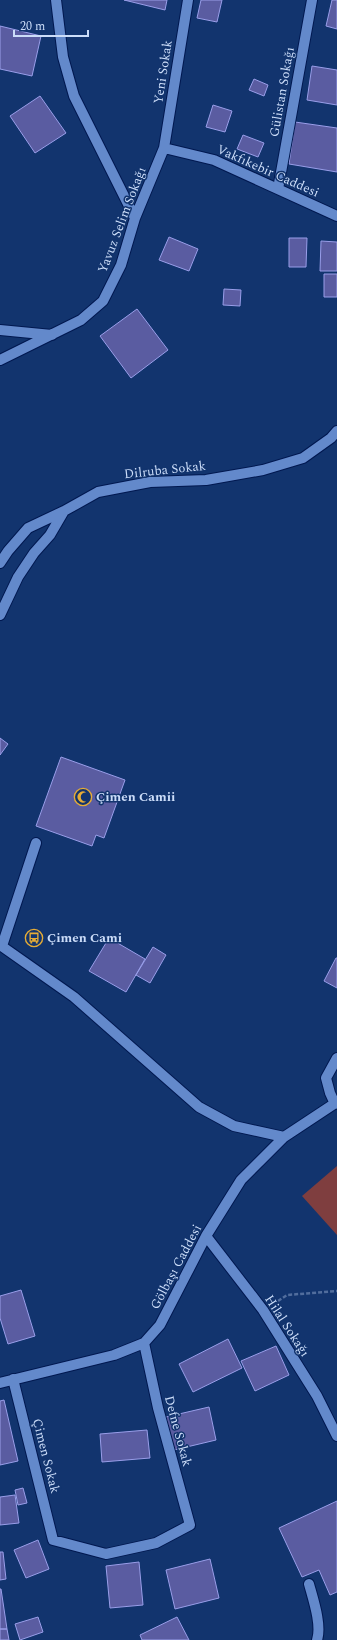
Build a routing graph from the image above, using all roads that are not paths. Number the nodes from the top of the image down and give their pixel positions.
1 (56, 0) edge
2 (188, 0) edge
3 (312, 0) edge
4 (164, 148) junction
5 (278, 189) junction
6 (337, 216) edge
7 (135, 218) junction
8 (0, 330) edge
9 (52, 335) junction
10 (0, 360) edge
11 (337, 432) edge
12 (64, 511) junction
13 (0, 563) edge
14 (0, 615) edge
15 (36, 843) dead end
16 (1, 945) edge
17 (337, 1058) edge
18 (336, 1103) edge
19 (284, 1137) junction
20 (206, 1236) junction
21 (144, 1343) junction
22 (13, 1379) junction
23 (0, 1383) edge
24 (337, 1436) edge
25 (53, 1540) joint
26 (309, 1584) dead end
27 (317, 1640) edge

1 - 7 street
2 - 4 street, Yeni Sokak
3 - 5 street, Gülistan Sokağı
4 - 5 street, Vakfıkebir Caddesi
4 - 7 street, Yavuz Selim Sokağı
5 - 6 street, Vakfıkebir Caddesi
7 - 9 street, Yavuz Selim Sokağı
8 - 9 street
9 - 10 street, Yavuz Selim Sokağı
11 - 12 street, Dilruba Sokak
12 - 13 street, Dilruba Sokak
12 - 14 street
15 - 16 street
16 - 19 street
17 - 18 street
18 - 19 street, Gölbaşı Caddesi
19 - 20 street, Gölbaşı Caddesi
20 - 21 street, Gölbaşı Caddesi
20 - 24 street, Hilal Sokağı
21 - 22 street, Gölbaşı Caddesi
21 - 25 street, Defne Sokak
22 - 23 street, Gölbaşı Caddesi
22 - 25 street, Çimen Sokak
26 - 27 street

